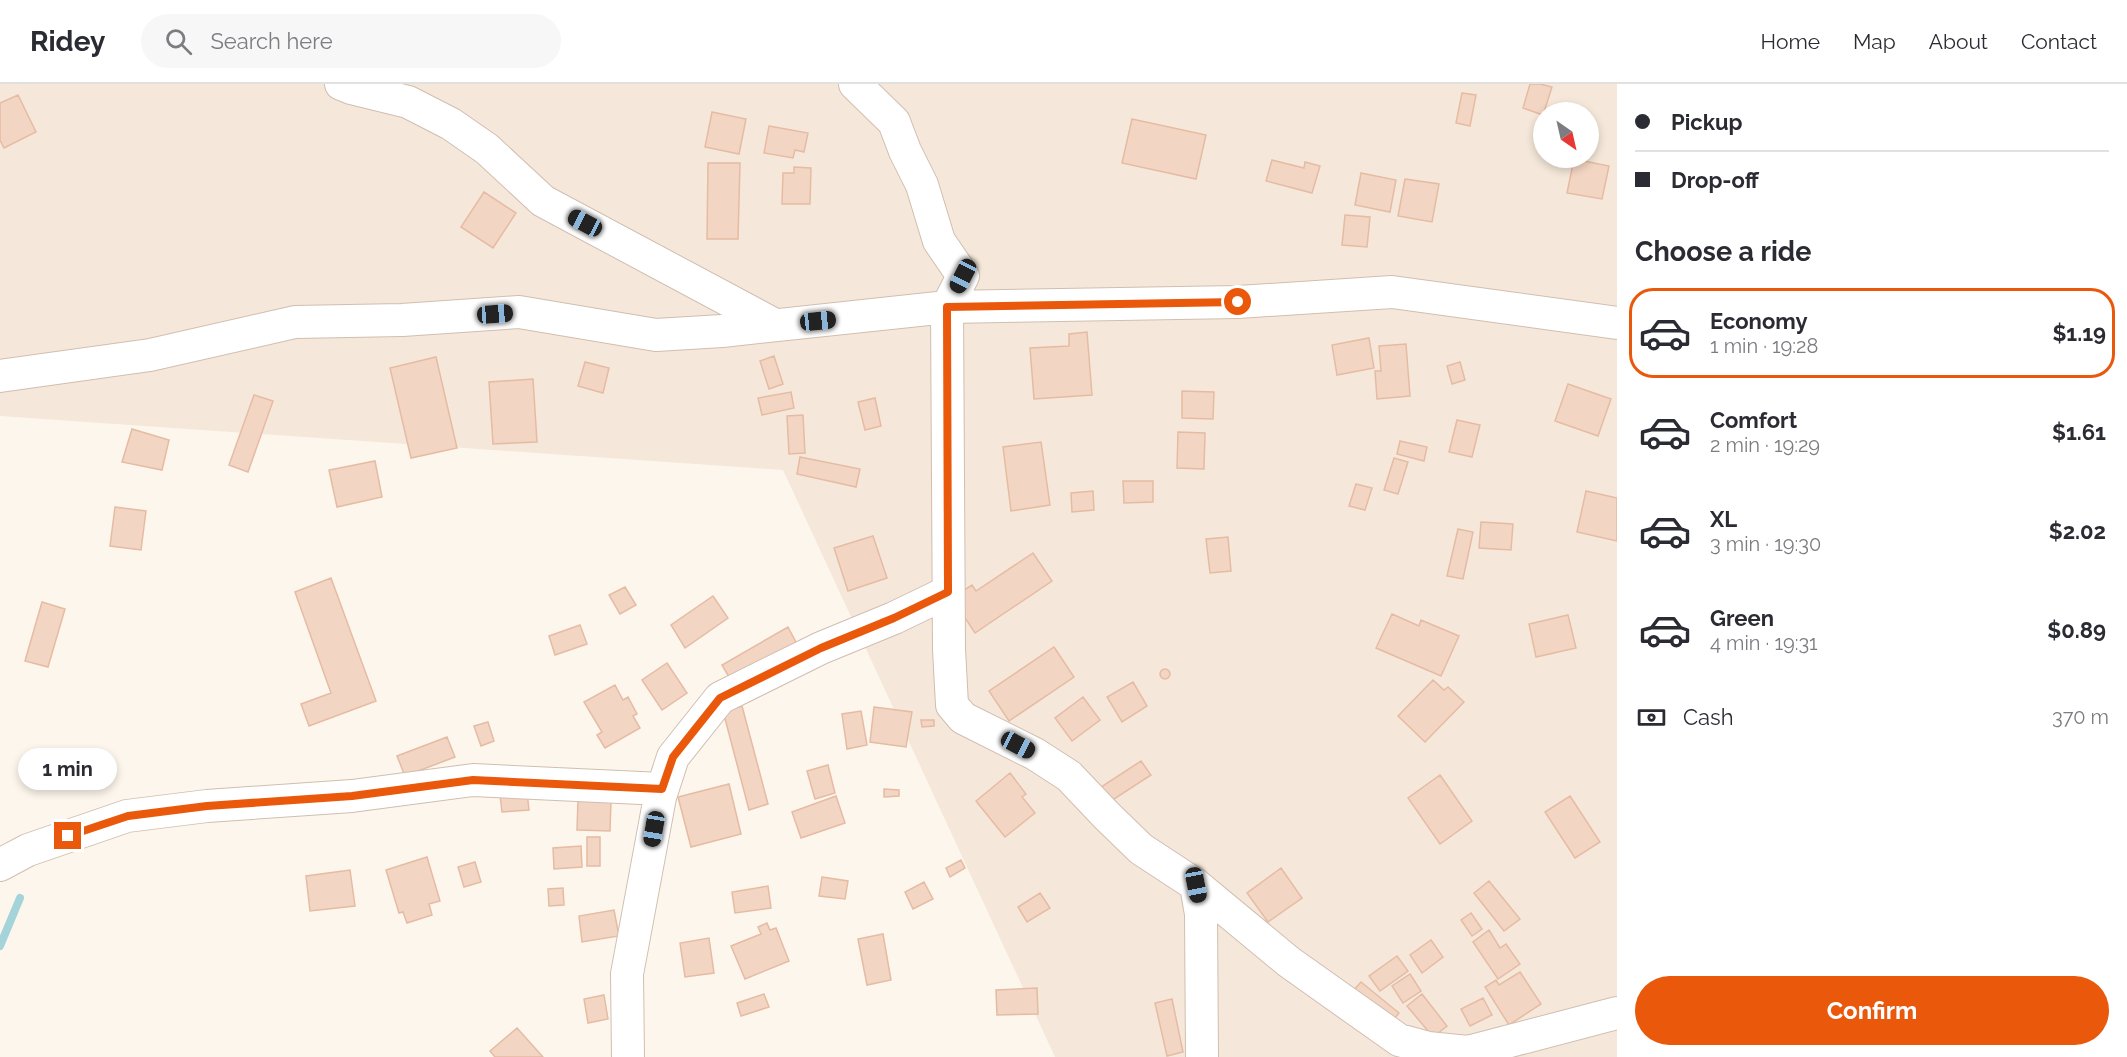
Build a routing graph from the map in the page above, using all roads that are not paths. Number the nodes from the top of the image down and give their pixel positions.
1 (340, 84) edge
2 (855, 84) edge
3 (947, 307) junction
4 (1617, 323) edge
5 (775, 325) junction
6 (0, 375) edge
7 (948, 592) junction
8 (662, 789) junction
9 (0, 865) edge
10 (1196, 885) junction
11 (1617, 1013) edge
12 (628, 1057) edge
13 (1202, 1057) edge

1 - 5 street
2 - 3 street
3 - 4 street
3 - 5 street
3 - 7 street
5 - 6 street
7 - 8 street
7 - 10 street
8 - 9 street
8 - 12 street
10 - 11 street
10 - 13 street

